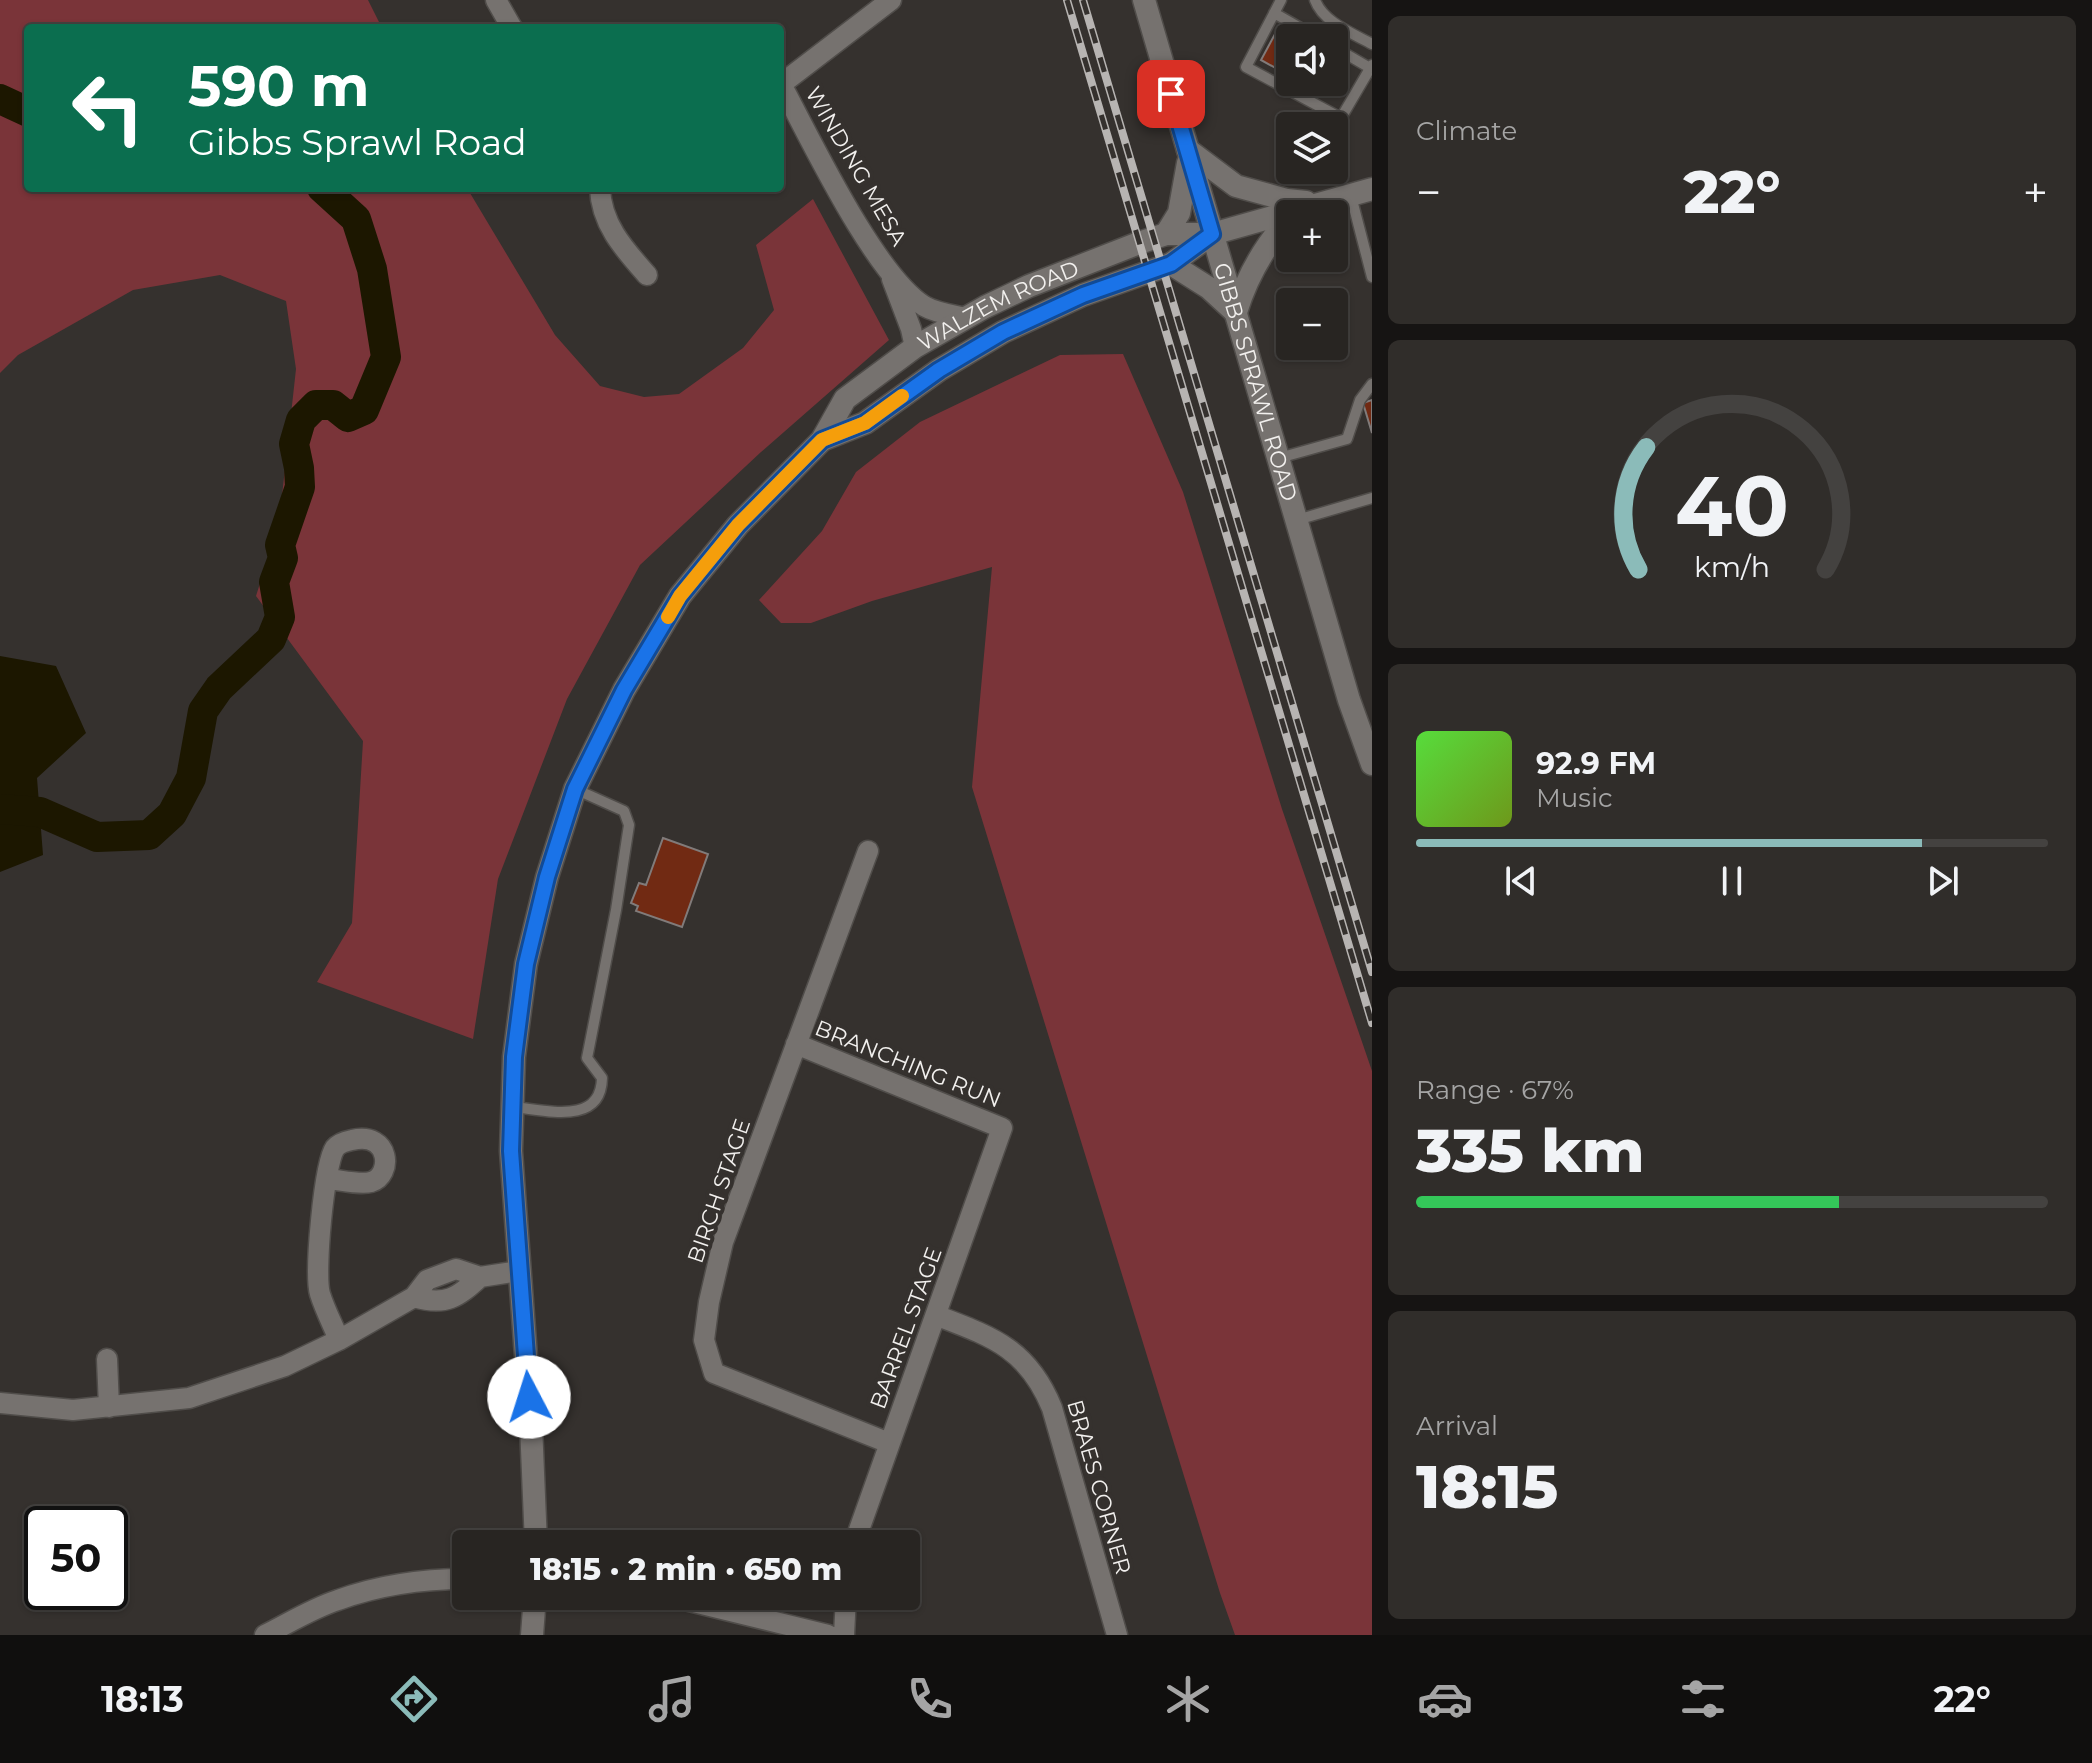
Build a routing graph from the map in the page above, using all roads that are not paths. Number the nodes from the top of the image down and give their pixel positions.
1 (496, 0) edge
2 (891, 0) edge
3 (1144, 0) edge
4 (1281, 0) edge
5 (1315, 0) edge
6 (1274, 13) junction
7 (510, 24) edge
8 (1293, 24) edge
9 (1372, 44) edge
10 (1348, 55) edge
11 (1272, 66) dead end
12 (1371, 66) edge
13 (1266, 78) junction
14 (1276, 81) edge
15 (784, 82) edge
16 (784, 92) edge
17 (1302, 96) edge
18 (1308, 96) edge
19 (1306, 100) junction
20 (1188, 150) junction
21 (601, 192) edge
22 (1362, 192) edge
23 (1287, 200) edge
24 (1331, 200) edge
25 (1276, 216) edge
26 (1166, 234) junction
27 (1212, 234) junction
28 (1276, 235) edge
29 (1171, 264) junction
30 (889, 272) junction
31 (647, 275) dead end
32 (1372, 277) edge
33 (1236, 312) junction
34 (966, 318) junction
35 (915, 347) junction
36 (1372, 384) edge
37 (822, 440) junction
38 (1279, 458) junction
39 (1372, 498) edge
40 (1297, 520) junction
41 (1363, 714) edge
42 (1372, 764) edge
43 (575, 789) junction
44 (868, 851) dead end
45 (796, 1044) junction
46 (512, 1107) junction
47 (1002, 1128) joint
48 (328, 1179) dead end
49 (519, 1271) junction
50 (938, 1316) junction
51 (339, 1340) junction
52 (107, 1359) dead end
53 (0, 1403) edge
54 (109, 1407) junction
55 (889, 1443) junction
56 (535, 1530) edge
57 (859, 1530) edge
58 (452, 1579) edge
59 (534, 1610) edge
60 (726, 1610) edge
61 (845, 1610) edge
62 (265, 1635) edge
63 (532, 1635) edge
64 (828, 1635) edge
65 (844, 1635) edge
66 (1117, 1635) edge

1 - 7 street
2 - 15 street
3 - 20 main road, GIBBS SPRAWL ROAD
4 - 6 lane
5 - 9 lane
6 - 8 lane
6 - 13 lane
10 - 12 lane
11 - 13 lane
12 - 19 lane
13 - 14 lane
16 - 30 street, WINDING MESA
17 - 19 lane
18 - 19 lane
20 - 23 main road
20 - 26 main road
20 - 27 main road, GIBBS SPRAWL ROAD
21 - 31 street
22 - 24 main road, WALZEM ROAD
22 - 32 lane
25 - 27 main road, WALZEM ROAD
26 - 27 main road, WALZEM ROAD
26 - 34 main road, WALZEM ROAD
27 - 29 main road, WALZEM ROAD
27 - 33 main road, GIBBS SPRAWL ROAD
28 - 33 main road
29 - 33 main road
29 - 37 main road, WALZEM ROAD
30 - 34 street, WINDING MESA
30 - 35 street, WINDING MESA
33 - 38 main road, GIBBS SPRAWL ROAD
34 - 35 main road, WALZEM ROAD
35 - 37 main road, WALZEM ROAD
36 - 38 lane
37 - 43 main road, WALZEM ROAD
38 - 40 main road, GIBBS SPRAWL ROAD
39 - 40 lane
40 - 41 main road, GIBBS SPRAWL ROAD
41 - 42 main road, GIBBS SPRAWL ROAD
43 - 46 main road, WALZEM ROAD
43 - 46 lane
44 - 45 street, BIRCH STAGE
45 - 47 street, BRANCHING RUN
45 - 55 street, BIRCH STAGE
46 - 49 main road, WALZEM ROAD
47 - 50 street, BARREL STAGE
48 - 51 street
49 - 51 street
49 - 56 main road, WALZEM ROAD
50 - 55 street, BARREL STAGE
50 - 66 street, BRAES CORNER
51 - 54 street
52 - 54 street
53 - 54 street
55 - 57 street, BARREL STAGE
58 - 62 street
59 - 63 main road
60 - 64 street
61 - 65 street

